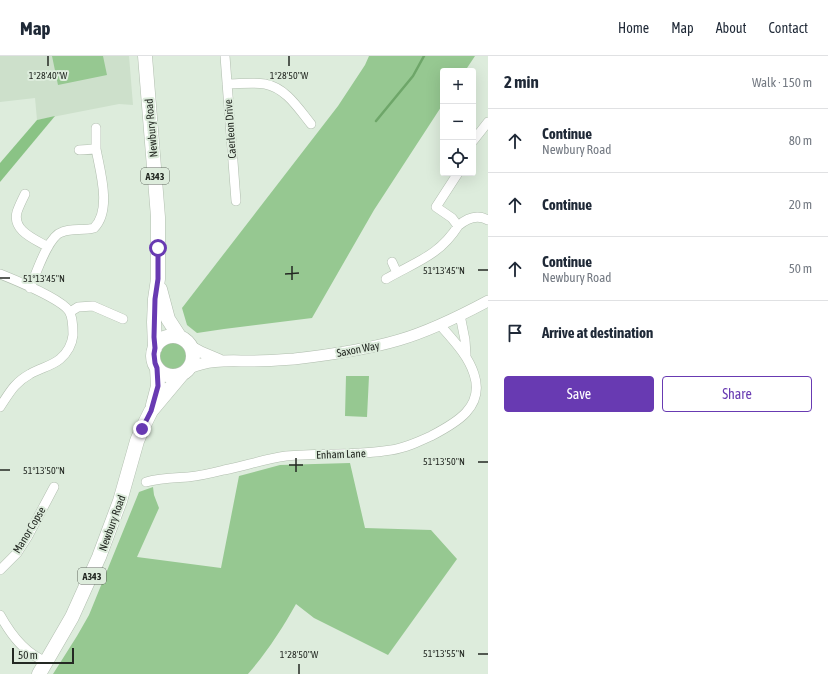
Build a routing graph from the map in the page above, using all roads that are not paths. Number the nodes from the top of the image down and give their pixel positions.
1 (145, 56) edge
2 (149, 56) edge
3 (225, 56) edge
4 (147, 72) junction
5 (227, 84) junction
6 (488, 122) edge
7 (310, 124) dead end
8 (96, 128) dead end
9 (474, 140) edge
10 (96, 149) junction
11 (79, 150) dead end
12 (456, 176) edge
13 (25, 194) dead end
14 (236, 201) dead end
15 (488, 220) edge
16 (458, 226) junction
17 (48, 247) junction
18 (392, 262) dead end
19 (397, 273) junction
20 (0, 274) edge
21 (158, 279) junction
22 (386, 279) dead end
23 (30, 288) junction
24 (488, 301) edge
25 (70, 312) junction
26 (460, 315) junction
27 (123, 320) dead end
28 (440, 325) junction
29 (179, 336) junction
30 (190, 346) junction
31 (155, 348) junction
32 (466, 354) junction
33 (220, 360) junction
34 (157, 368) junction
35 (185, 371) junction
36 (0, 407) edge
37 (151, 411) junction
38 (146, 482) dead end
39 (54, 487) dead end
40 (0, 570) edge
41 (0, 615) edge
42 (47, 662) junction
43 (39, 674) edge

1 - 4 main road, Newbury Road / A343
2 - 4 main road, Newbury Road / A343
3 - 5 street, Caerleon Drive
4 - 21 main road, Newbury Road / A343
5 - 7 street
5 - 14 street, Caerleon Drive
6 - 9 street
8 - 10 street
10 - 11 street
10 - 17 street
12 - 16 street
13 - 17 street
15 - 16 street
16 - 19 street
17 - 23 street
18 - 19 street
19 - 22 street
20 - 23 street
21 - 29 main road, Newbury Road / A343
21 - 31 main road, Newbury Road / A343
23 - 25 street
24 - 26 street, Saxon Way
25 - 27 street
25 - 36 street
26 - 28 street, Saxon Way
26 - 32 street, Enham Lane
28 - 32 street, Enham Lane
28 - 33 street, Saxon Way
29 - 30 main road, A343
29 - 31 main road
30 - 33 street, Saxon Way
30 - 35 main road
31 - 34 main road, A343
32 - 38 street, Enham Lane
33 - 35 street, Saxon Way
34 - 35 main road
34 - 37 main road, Newbury Road / A343
35 - 37 main road, Newbury Road / A343
37 - 42 main road, Newbury Road / A343
39 - 40 street, Manor Copse
41 - 42 street
42 - 43 main road, Newbury Road / A343

